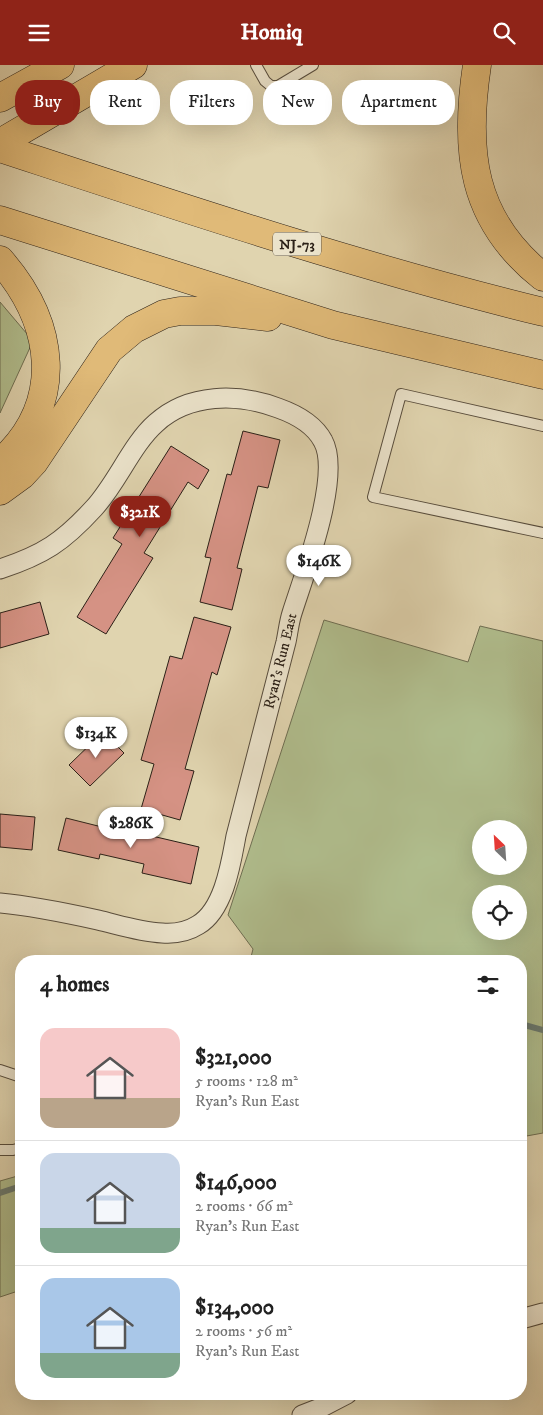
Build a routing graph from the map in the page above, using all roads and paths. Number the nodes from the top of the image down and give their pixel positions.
1 (60, 65) edge
2 (133, 65) edge
3 (256, 65) edge
4 (313, 65) edge
5 (477, 65) edge
6 (0, 98) edge
7 (0, 143) edge
8 (0, 148) edge
9 (0, 220) edge
10 (0, 260) edge
11 (543, 277) edge
12 (543, 312) edge
13 (333, 325) junction
14 (543, 375) edge
15 (543, 426) edge
16 (0, 463) edge
17 (0, 491) edge
18 (543, 533) edge
19 (0, 569) edge
20 (0, 903) edge
21 (0, 1070) edge
22 (15, 1075) edge
23 (0, 1150) edge
24 (15, 1150) edge
25 (543, 1313) edge
26 (527, 1317) edge
27 (335, 1400) edge
28 (302, 1415) edge

1 - 6 highway
2 - 7 highway
3 - 4 lane
5 - 11 highway
8 - 12 highway, NJ-73
9 - 13 highway
10 - 16 highway
13 - 14 highway
13 - 17 highway
15 - 18 lane
19 - 20 street, Ryan's Run East
21 - 22 lane
23 - 24 lane
25 - 26 street
27 - 28 street

